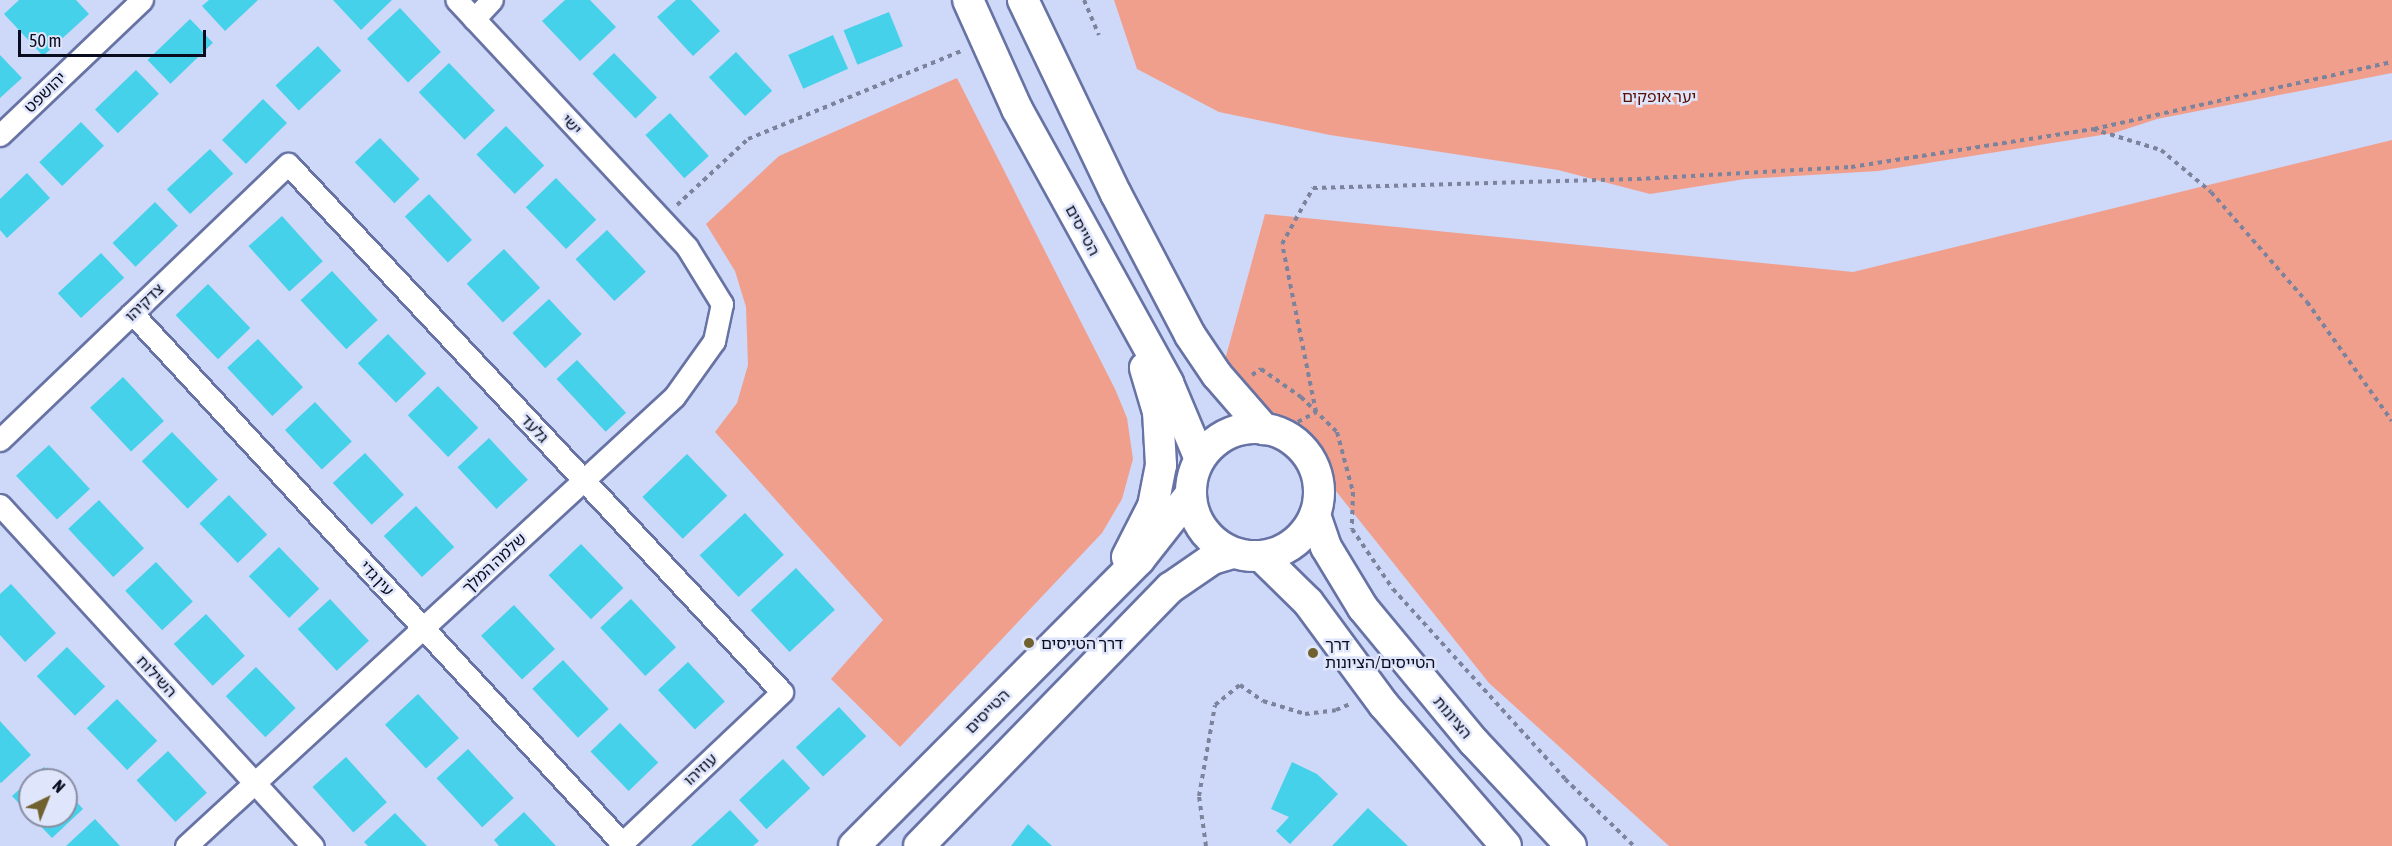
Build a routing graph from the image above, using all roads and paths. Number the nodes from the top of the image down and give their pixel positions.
1 (457, 0) edge
2 (492, 0) edge
3 (968, 0) edge
4 (1023, 0) edge
5 (1084, 0) edge
6 (138, 1) edge
7 (474, 19) junction
8 (1099, 35) dead end
9 (986, 41) junction
10 (2392, 62) edge
11 (2093, 129) junction
12 (0, 135) edge
13 (288, 164) joint
14 (661, 219) junction
15 (687, 247) joint
16 (132, 313) junction
17 (1132, 320) junction
18 (1228, 390) junction
19 (1316, 412) junction
20 (2392, 421) edge
21 (1270, 431) junction
22 (0, 440) edge
23 (1200, 459) junction
24 (584, 480) junction
25 (1190, 495) junction
26 (0, 506) edge
27 (1315, 514) junction
28 (1352, 529) junction
29 (1326, 548) junction
30 (1247, 555) junction
31 (1101, 598) junction
32 (423, 628) junction
33 (782, 692) joint
34 (1374, 692) junction
35 (255, 783) junction
36 (620, 845) edge
37 (186, 846) edge
38 (313, 846) edge
39 (854, 846) edge
40 (919, 846) edge
41 (1206, 846) edge
42 (1506, 846) edge
43 (1571, 846) edge
44 (1634, 846) edge

1 - 7 street, ישי
2 - 7 street
3 - 9 main road, הטייסים
4 - 18 main road
5 - 8 path
6 - 12 street, יהושפט
7 - 14 street, ישי
9 - 14 path
9 - 17 main road, הטייסים
10 - 11 path
11 - 19 path
11 - 20 path
13 - 16 street, צדקיהו
13 - 24 street, גלעד
14 - 15 street, ישי
15 - 24 street, שלמה המלך
16 - 22 street, צדקיהו
16 - 32 street, עין גדי
17 - 23 main road, הטייסים
17 - 31 main road
18 - 19 path
18 - 21 main road
19 - 21 path
19 - 28 path
21 - 23 main road
21 - 27 main road
23 - 25 main road
24 - 32 street, שלמה המלך
24 - 33 street, גלעד
25 - 30 main road
25 - 31 main road, הטייסים
26 - 35 street, השילוח
27 - 29 main road, הציונות
27 - 30 main road
28 - 29 path
28 - 44 path
29 - 43 main road, הציונות
30 - 34 main road
30 - 40 main road
31 - 39 main road, הטייסים
32 - 35 street, שלמה המלך
32 - 36 street, עין גדי
33 - 36 street, עוזיהו
34 - 41 path
34 - 42 main road
35 - 37 street, שלמה המלך
35 - 38 street, השילוח

